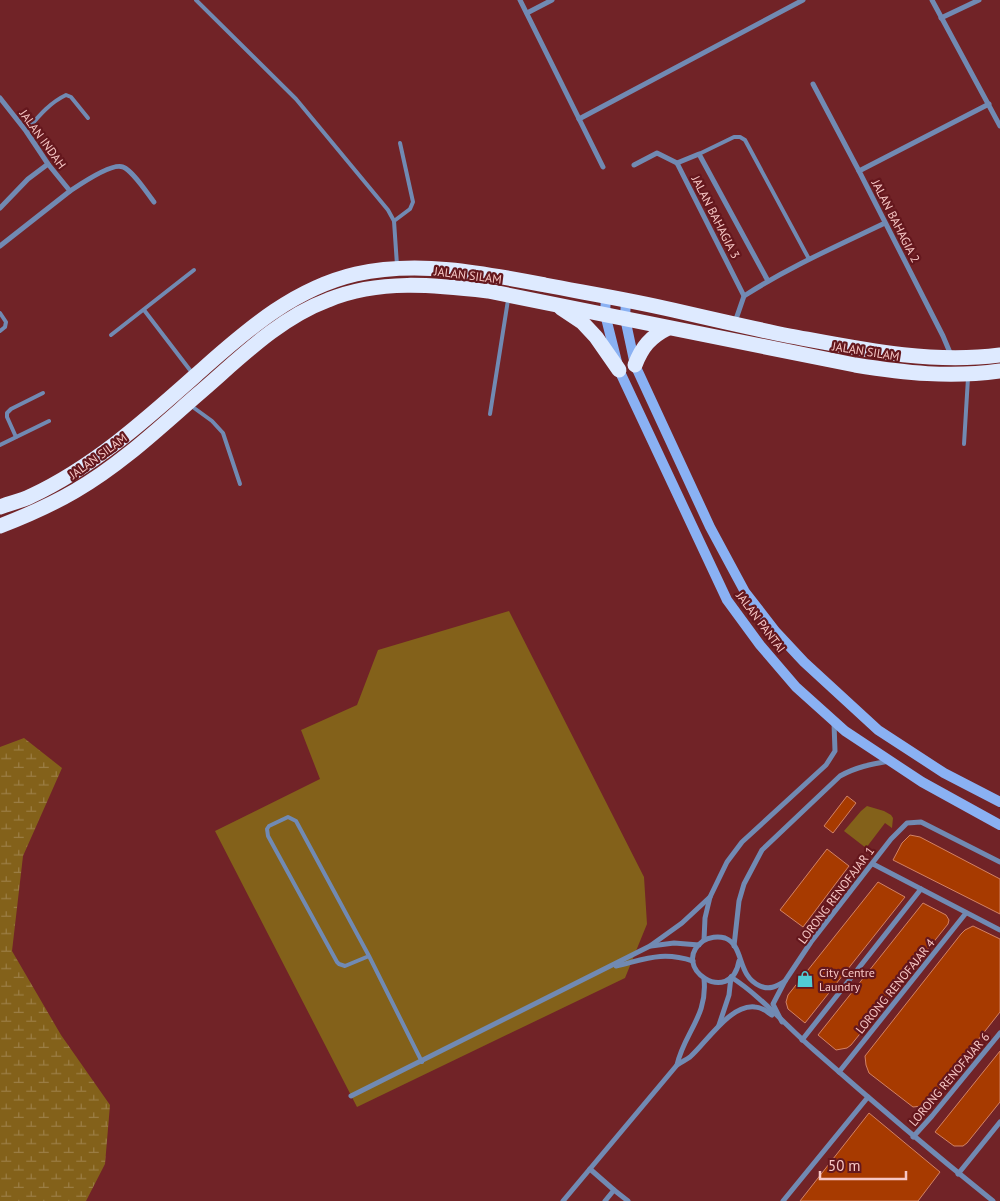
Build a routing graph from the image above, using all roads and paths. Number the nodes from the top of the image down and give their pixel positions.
1 (196, 0) edge
2 (520, 0) edge
3 (552, 0) edge
4 (803, 0) edge
5 (932, 0) edge
6 (979, 0) edge
7 (526, 14) junction
8 (941, 18) junction
9 (813, 84) dead end
10 (0, 98) edge
11 (989, 104) junction
12 (6, 106) junction
13 (0, 111) edge
14 (88, 118) dead end
15 (579, 119) junction
16 (1000, 126) edge
17 (26, 131) junction
18 (400, 143) dead end
19 (699, 154) junction
20 (677, 163) junction
21 (48, 164) junction
22 (634, 165) dead end
23 (603, 167) dead end
24 (859, 171) junction
25 (70, 191) junction
26 (154, 202) dead end
27 (0, 208) edge
28 (394, 221) junction
29 (885, 223) junction
30 (0, 246) edge
31 (809, 259) junction
32 (398, 269) junction
33 (194, 270) dead end
34 (768, 281) junction
35 (509, 295) junction
36 (744, 296) junction
37 (606, 297) junction
38 (626, 300) junction
39 (553, 303) junction
40 (144, 310) junction
41 (0, 313) edge
42 (605, 314) junction
43 (625, 318) junction
44 (734, 325) junction
45 (668, 328) junction
46 (0, 331) edge
47 (111, 335) dead end
48 (1000, 355) edge
49 (952, 358) junction
50 (635, 365) junction
51 (619, 370) junction
52 (1000, 371) edge
53 (968, 374) junction
54 (194, 376) junction
55 (43, 393) dead end
56 (188, 403) junction
57 (490, 414) dead end
58 (49, 421) dead end
59 (16, 437) junction
60 (0, 444) edge
61 (964, 444) dead end
62 (240, 484) dead end
63 (0, 506) edge
64 (0, 526) edge
65 (834, 721) junction
66 (890, 761) junction
67 (1000, 802) edge
68 (1000, 825) edge
69 (1000, 862) edge
70 (872, 864) junction
71 (921, 889) junction
72 (710, 896) junction
73 (966, 913) junction
74 (1000, 930) edge
75 (704, 940) junction
76 (699, 945) junction
77 (650, 946) junction
78 (734, 946) junction
79 (369, 956) junction
80 (693, 961) junction
81 (739, 961) junction
82 (609, 968) junction
83 (731, 977) junction
84 (704, 979) junction
85 (785, 981) junction
86 (782, 1022) junction
87 (718, 1028) junction
88 (1000, 1033) edge
89 (802, 1040) junction
90 (422, 1062) junction
91 (676, 1065) junction
92 (839, 1072) junction
93 (351, 1096) dead end
94 (868, 1097) junction
95 (1000, 1122) edge
96 (913, 1137) junction
97 (590, 1168) junction
98 (958, 1174) junction
99 (614, 1190) junction
100 (563, 1201) edge
101 (605, 1201) edge
102 (628, 1201) edge
103 (783, 1201) edge
104 (993, 1201) edge

1 - 28 lane
2 - 7 street
3 - 7 street
4 - 15 street
5 - 8 street
6 - 8 street
7 - 15 street
8 - 11 street
9 - 24 street
10 - 12 street, JALAN INDAH
11 - 16 street
11 - 24 street, JALAN BAHAGIA 2
12 - 13 street
12 - 17 street, JALAN INDAH
14 - 17 lane
15 - 23 street
17 - 21 street, JALAN INDAH
18 - 28 lane
19 - 20 street
19 - 31 lane
19 - 34 street
20 - 22 street
20 - 36 street, JALAN BAHAGIA 3
21 - 25 street, JALAN INDAH
21 - 27 street
24 - 29 street, JALAN BAHAGIA 2
25 - 26 street
25 - 30 street
28 - 32 lane
29 - 31 street
29 - 49 street, JALAN BAHAGIA 2
31 - 34 street
32 - 37 highway, JALAN SILAM
32 - 54 highway, JALAN SILAM
33 - 40 lane
34 - 36 street
35 - 39 highway, JALAN SILAM
35 - 56 highway, JALAN SILAM
35 - 57 lane
36 - 44 street
37 - 38 highway, JALAN SILAM
37 - 42 street, JALAN PANTAI
38 - 43 street, JALAN PANTAI
38 - 44 highway, JALAN SILAM
39 - 42 highway, JALAN SILAM
39 - 51 highway
40 - 47 lane
40 - 54 lane
41 - 46 lane
42 - 43 highway, JALAN SILAM
42 - 51 street, JALAN PANTAI
43 - 45 highway, JALAN SILAM
43 - 50 street, JALAN PANTAI
44 - 49 highway, JALAN SILAM
45 - 50 highway
45 - 53 highway, JALAN SILAM
48 - 49 highway, JALAN SILAM
50 - 67 street, JALAN PANTAI
51 - 65 street, JALAN PANTAI
52 - 53 highway, JALAN SILAM
53 - 61 lane
54 - 63 highway, JALAN SILAM
55 - 59 lane
56 - 62 lane
56 - 64 highway, JALAN SILAM
58 - 59 lane
59 - 60 lane
65 - 66 street, JALAN PANTAI
65 - 72 street
66 - 68 street, JALAN PANTAI
66 - 78 street
69 - 70 street, LORONG RENOFAJAR 1
70 - 71 street
70 - 85 street, LORONG RENOFAJAR 1
71 - 73 street
71 - 89 street
72 - 75 street
72 - 77 street
73 - 74 street
73 - 92 street, LORONG RENOFAJAR 4
75 - 76 street
75 - 78 street
76 - 77 street
76 - 80 street
77 - 82 street
78 - 81 street
79 - 79 lane
79 - 90 lane
80 - 82 street
80 - 84 street
81 - 83 street
81 - 85 street
82 - 90 street
83 - 84 street
83 - 86 street
83 - 87 street
84 - 91 street
85 - 86 street, LORONG RENOFAJAR 1
86 - 87 street
86 - 89 street
87 - 91 street
88 - 96 street, LORONG RENOFAJAR 6
89 - 92 street
90 - 93 street
91 - 97 street
92 - 94 street
94 - 96 street
94 - 103 street
95 - 98 street
96 - 98 street
97 - 99 street
97 - 100 street
98 - 104 street
99 - 101 street
99 - 102 street

